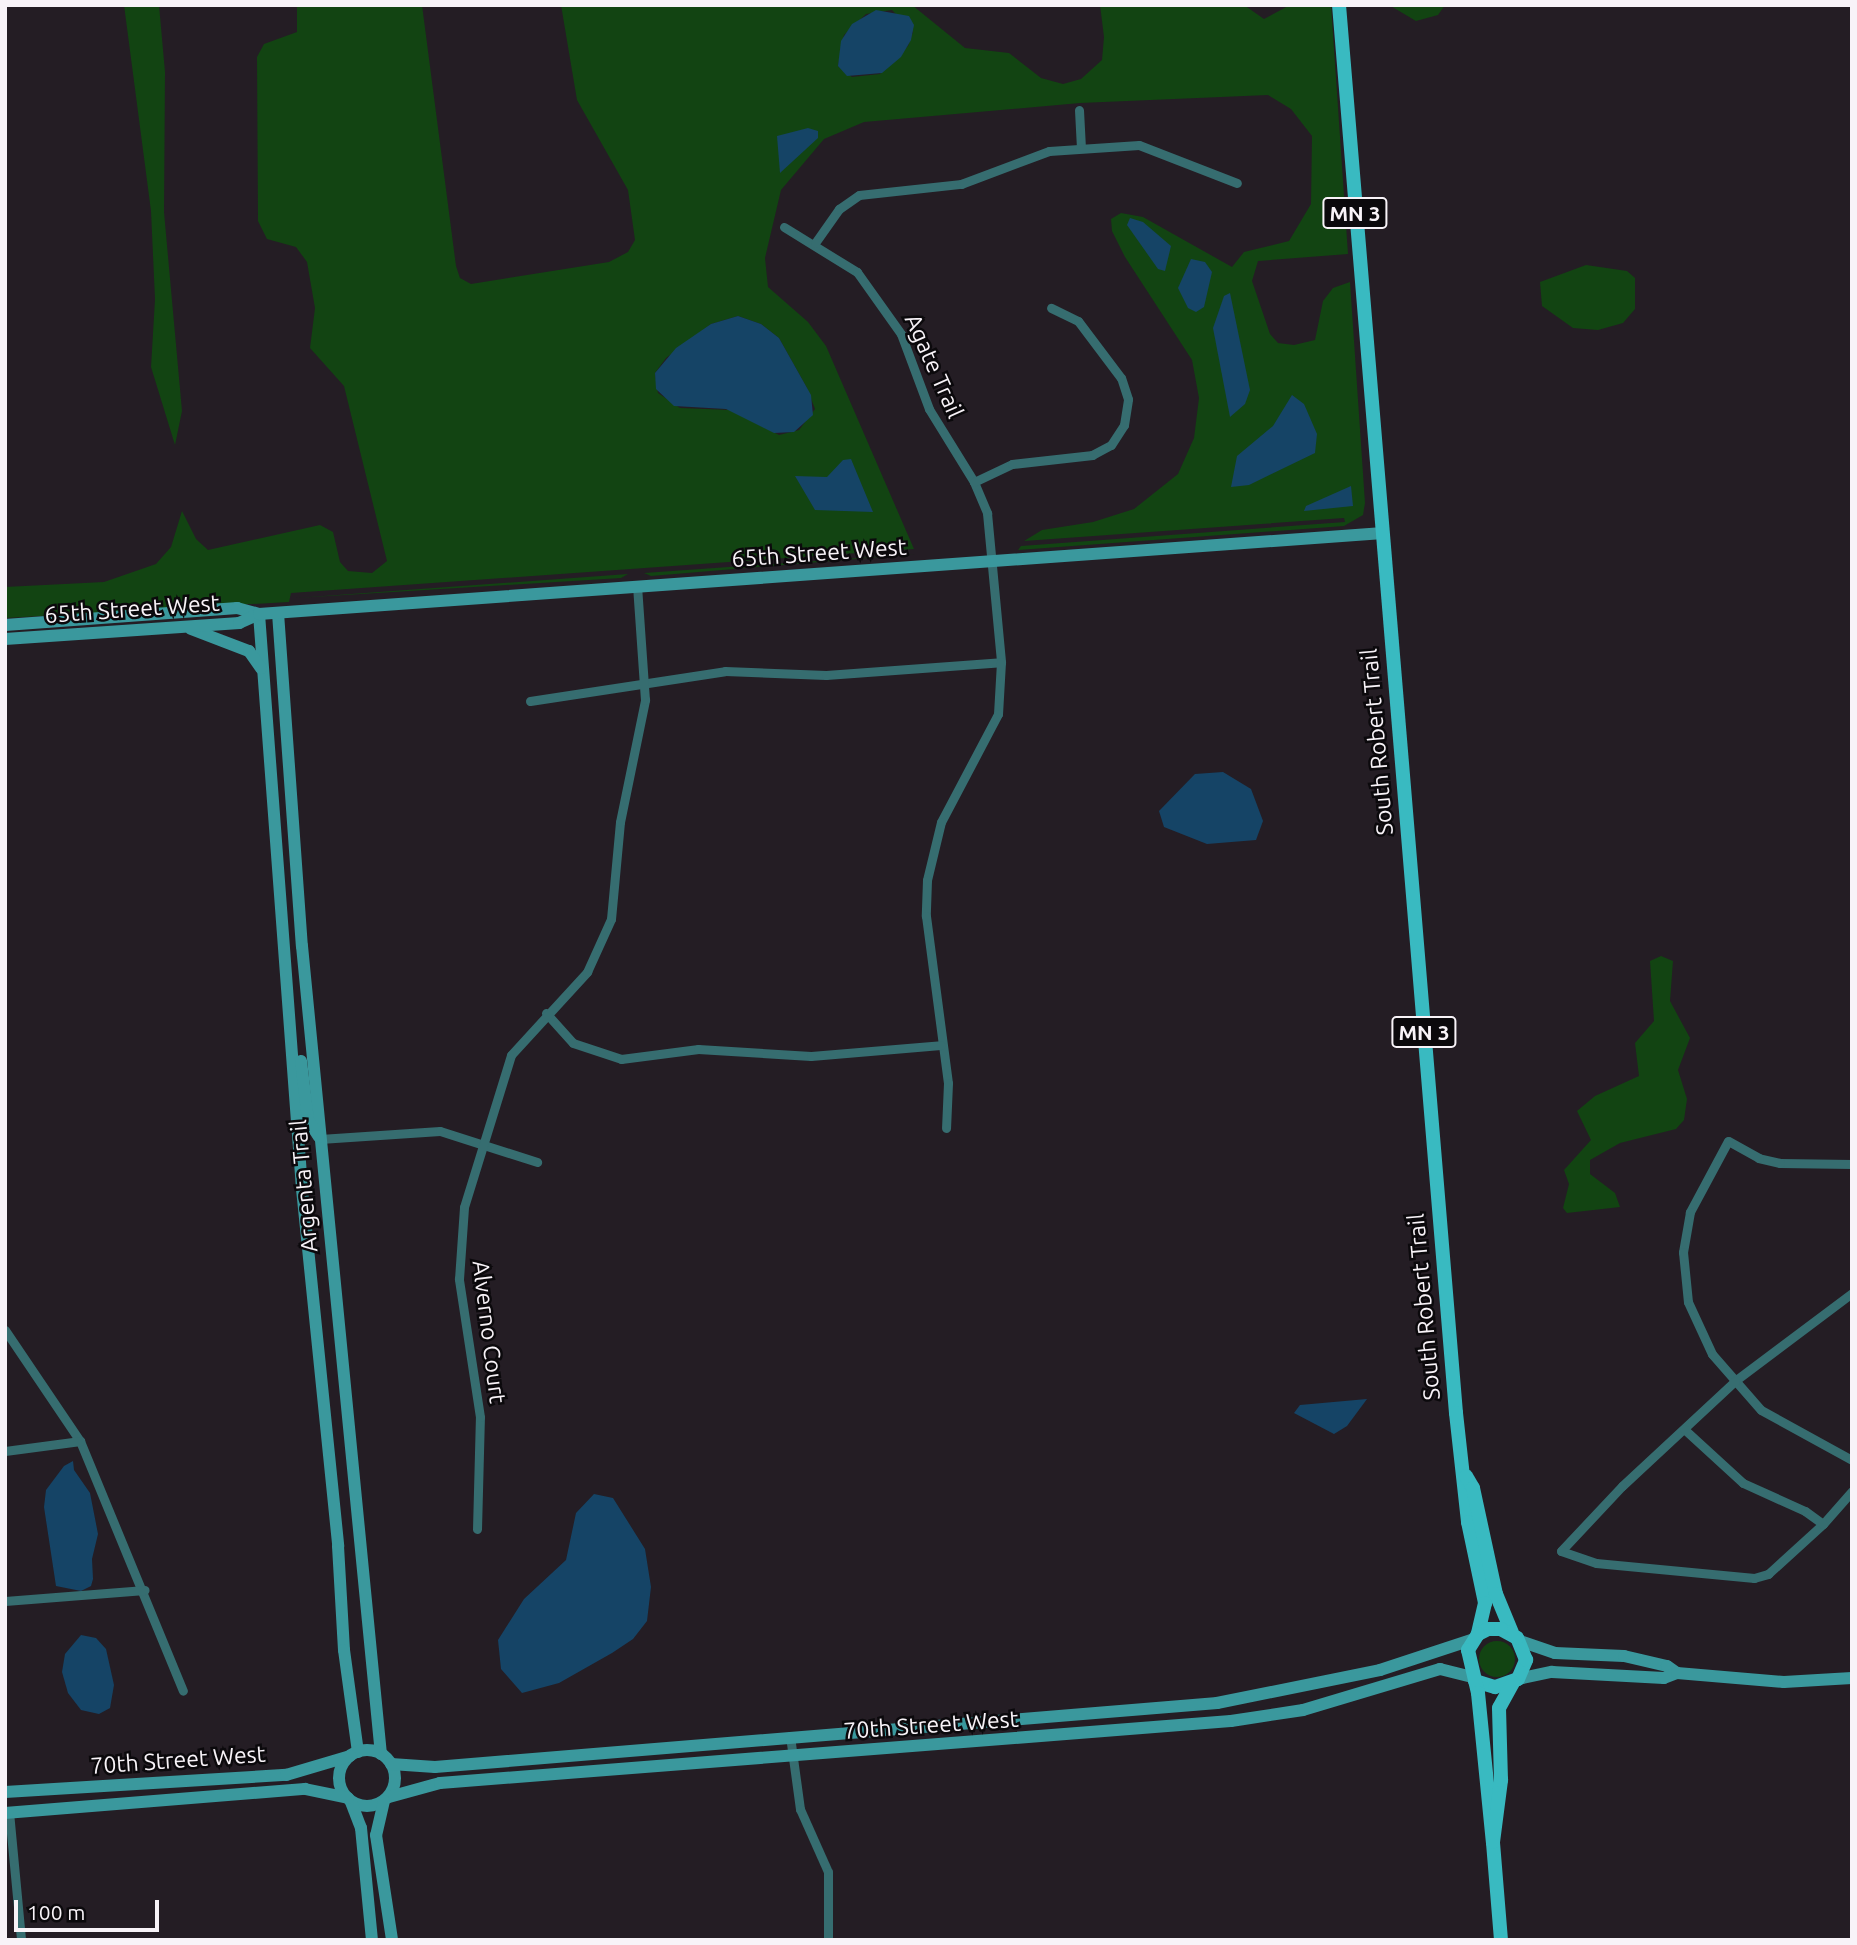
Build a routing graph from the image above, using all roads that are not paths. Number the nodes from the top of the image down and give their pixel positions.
1 (1339, 5) edge
2 (1079, 110) dead end
3 (1082, 148) junction
4 (1237, 183) dead end
5 (784, 227) dead end
6 (815, 243) junction
7 (1051, 308) dead end
8 (974, 482) junction
9 (1383, 533) junction
10 (993, 561) junction
11 (637, 587) junction
12 (278, 613) junction
13 (259, 614) junction
14 (5, 625) edge
15 (184, 627) junction
16 (5, 639) edge
17 (1001, 662) junction
18 (262, 676) junction
19 (646, 681) junction
20 (530, 701) dead end
21 (288, 993) junction
22 (546, 1013) junction
23 (941, 1045) junction
24 (946, 1128) dead end
25 (320, 1139) junction
26 (482, 1142) junction
27 (537, 1162) dead end
28 (1852, 1164) edge
29 (1852, 1293) edge
30 (5, 1330) edge
31 (1735, 1381) junction
32 (1684, 1429) junction
33 (80, 1441) junction
34 (5, 1451) edge
35 (1852, 1460) edge
36 (1465, 1474) junction
37 (1852, 1491) edge
38 (1823, 1524) junction
39 (477, 1529) dead end
40 (145, 1590) junction
41 (5, 1601) edge
42 (1475, 1637) junction
43 (1517, 1638) junction
44 (1676, 1673) junction
45 (1852, 1678) edge
46 (1473, 1679) junction
47 (1515, 1681) junction
48 (183, 1691) dead end
49 (790, 1736) junction
50 (354, 1754) junction
51 (381, 1754) junction
52 (792, 1757) junction
53 (391, 1764) junction
54 (5, 1793) edge
55 (386, 1799) junction
56 (349, 1800) junction
57 (7, 1812) edge
58 (1493, 1842) junction
59 (21, 1940) edge
60 (372, 1940) edge
61 (393, 1940) edge
62 (828, 1940) edge
63 (1502, 1940) edge

1 - 9 main road, South Robert Trail / MN 3
2 - 3 street
3 - 4 street
3 - 6 street
5 - 6 street, Agate Trail
6 - 8 street, Agate Trail
7 - 8 street
8 - 10 street, Agate Trail
9 - 10 street, 65th Street West
9 - 36 main road, South Robert Trail / MN 3
10 - 11 street, 65th Street West
10 - 17 street, Agate Trail
11 - 12 street, 65th Street West
11 - 19 street, Alverno Court
12 - 13 street, 65th Street West
12 - 25 street, Argenta Trail
13 - 14 street, 65th Street West
13 - 15 street, 65th Street West
13 - 18 street, Argenta Trail
15 - 16 street, 65th Street West
15 - 18 street
17 - 19 street
17 - 23 street, Agate Trail
18 - 21 street, Argenta Trail
19 - 20 street
19 - 22 street, Alverno Court
21 - 25 street
21 - 50 street, Argenta Trail
22 - 23 street
22 - 26 street, Alverno Court
23 - 24 street, Agate Trail
25 - 26 street
25 - 51 street, Argenta Trail
26 - 27 street
26 - 39 street, Alverno Court
28 - 31 street
29 - 31 street
30 - 33 street
31 - 32 street
31 - 35 street
32 - 38 street
32 - 38 street
33 - 34 street
33 - 40 street
36 - 42 main road, South Robert Trail / MN 3
36 - 43 main road, South Robert Trail / MN 3
37 - 38 street
40 - 41 street
40 - 48 street
42 - 43 main road
42 - 46 main road
42 - 49 street, 70th Street West
43 - 44 street
43 - 47 main road
44 - 45 street
44 - 47 street
46 - 47 main road
46 - 52 street, 70th Street West
46 - 58 main road
47 - 58 main road
49 - 52 street
49 - 53 street, 70th Street West
50 - 51 street
50 - 54 street, 70th Street West
50 - 56 street
51 - 53 street
52 - 55 street, 70th Street West
52 - 62 street
53 - 55 street
55 - 56 street
55 - 61 street
56 - 57 street, 70th Street West
56 - 60 street
57 - 59 street
58 - 63 main road

